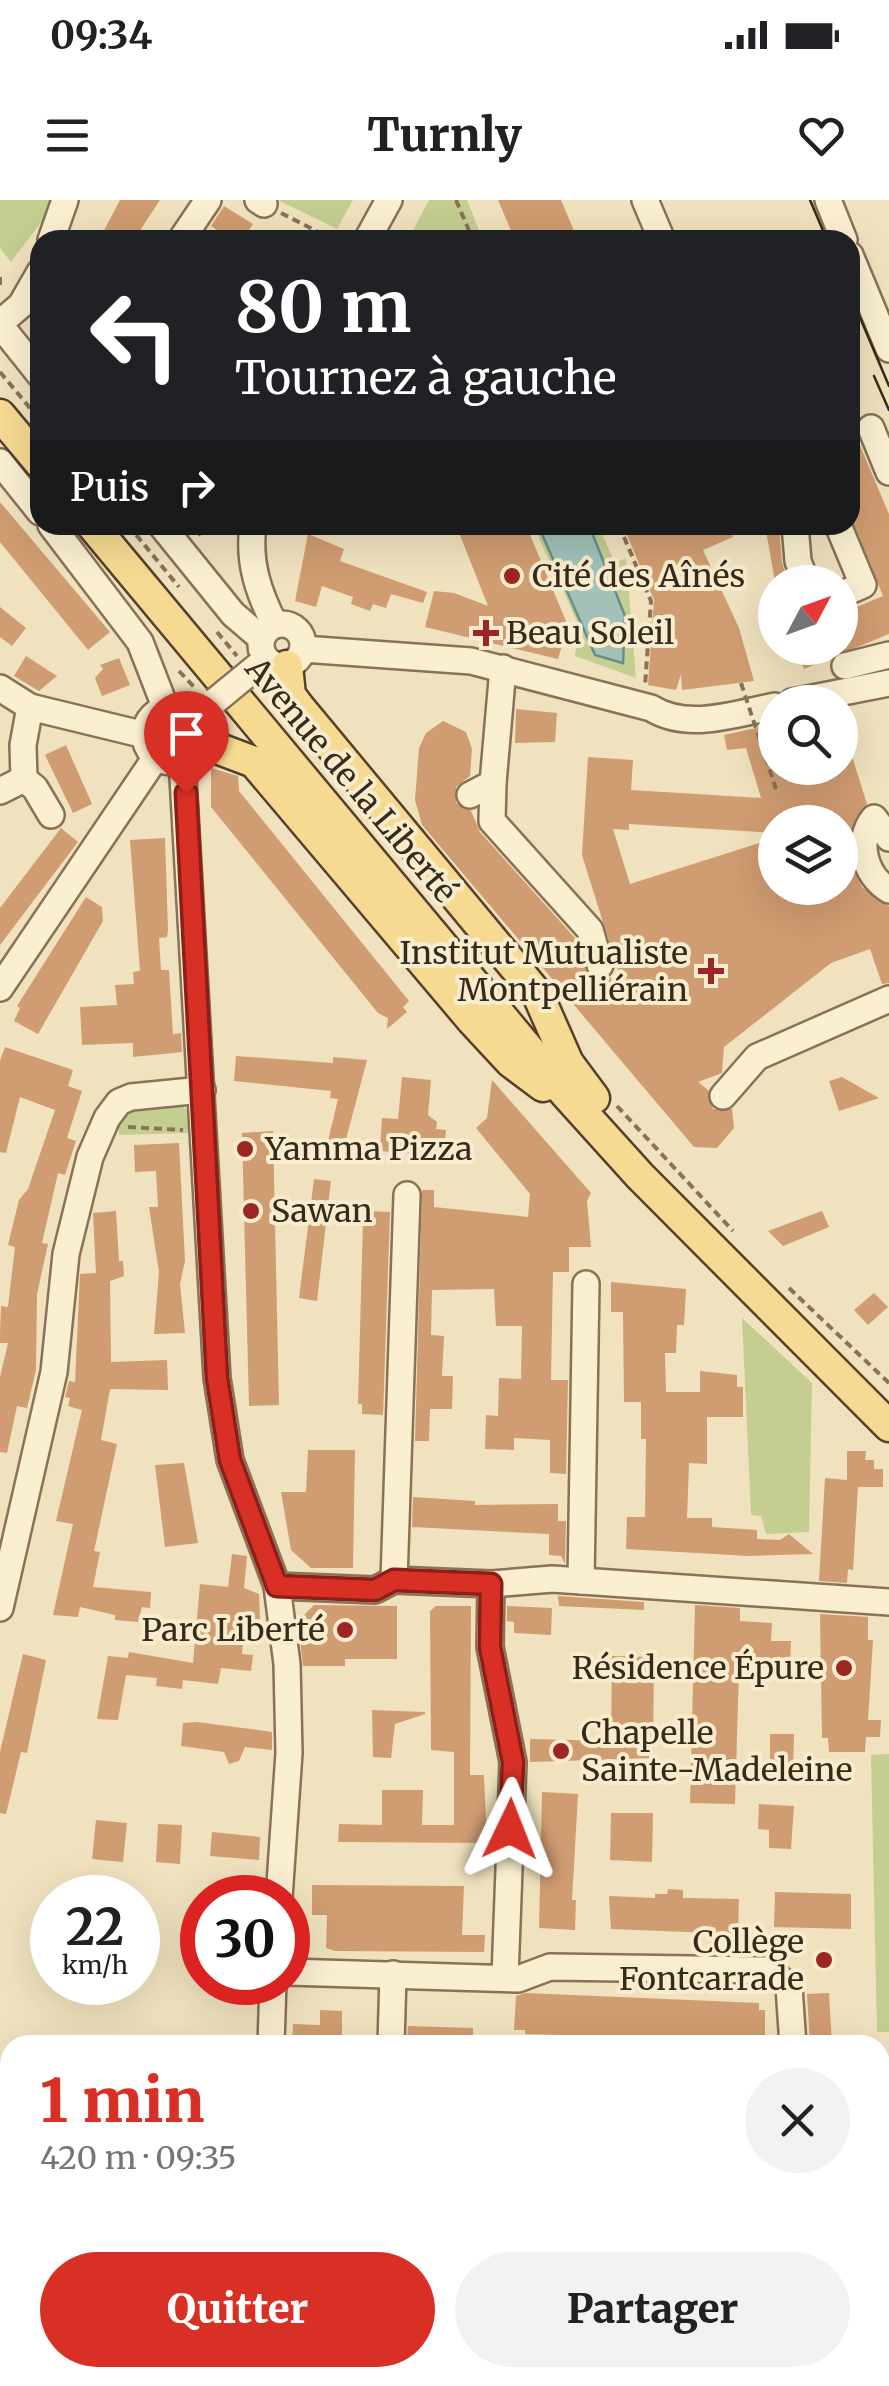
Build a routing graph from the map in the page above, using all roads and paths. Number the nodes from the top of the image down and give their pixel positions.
1 (66, 200) edge
2 (208, 200) edge
3 (389, 200) edge
4 (456, 200) edge
5 (645, 200) edge
6 (828, 200) edge
7 (261, 202) edge
8 (55, 230) edge
9 (187, 230) edge
10 (315, 230) edge
11 (372, 230) edge
12 (469, 230) edge
13 (658, 230) edge
14 (840, 230) edge
15 (0, 277) edge
16 (860, 279) edge
17 (0, 286) edge
18 (30, 289) edge
19 (0, 324) edge
20 (888, 346) edge
21 (30, 362) edge
22 (0, 372) edge
23 (30, 408) edge
24 (0, 415) edge
25 (871, 428) dead end
26 (30, 451) edge
27 (0, 462) edge
28 (889, 472) edge
29 (30, 500) edge
30 (58, 535) edge
31 (100, 535) edge
32 (169, 535) edge
33 (253, 535) edge
34 (623, 535) edge
35 (796, 535) edge
36 (842, 535) edge
37 (799, 565) edge
38 (855, 565) edge
39 (275, 651) junction
40 (889, 655) edge
41 (503, 668) junction
42 (844, 668) edge
43 (741, 683) dead end
44 (889, 683) edge
45 (818, 685) edge
46 (0, 688) edge
47 (643, 706) junction
48 (30, 707) junction
49 (758, 709) edge
50 (175, 742) junction
51 (24, 779) junction
52 (776, 789) dead end
53 (0, 791) edge
54 (51, 816) dead end
55 (889, 838) edge
56 (889, 890) edge
57 (600, 965) dead end
58 (0, 988) edge
59 (889, 998) edge
60 (202, 1090) junction
61 (564, 1093) junction
62 (723, 1096) dead end
63 (619, 1108) dead end
64 (119, 1128) dead end
65 (185, 1131) dead end
66 (648, 1184) junction
67 (408, 1196) dead end
68 (733, 1231) dead end
69 (784, 1283) dead end
70 (586, 1284) dead end
71 (889, 1383) edge
72 (846, 1384) junction
73 (889, 1412) edge
74 (889, 1426) edge
75 (394, 1580) junction
76 (581, 1581) junction
77 (491, 1584) junction
78 (277, 1586) junction
79 (889, 1602) edge
80 (0, 1608) edge
81 (281, 1875) edge
82 (310, 1972) edge
83 (393, 1974) junction
84 (505, 1977) junction
85 (272, 2005) edge
86 (271, 2035) edge
87 (391, 2035) edge
88 (792, 2035) edge

1 - 8 street
2 - 9 street
3 - 11 street
4 - 12 path
5 - 13 street
6 - 14 street
7 - 10 path
15 - 17 path
16 - 20 street
18 - 19 street
19 - 21 street
22 - 23 path
24 - 26 main road
25 - 28 street
27 - 29 street
30 - 50 street
31 - 61 main road, Avenue de la Liberté
32 - 39 street
33 - 39 street
34 - 47 path
35 - 37 street
36 - 38 street
39 - 41 street
39 - 50 street, bridge
39 - 66 main road
40 - 42 street
41 - 47 street
41 - 57 street
42 - 44 street
42 - 45 street
43 - 52 path, bridge
46 - 48 street
47 - 49 street
48 - 50 street
48 - 51 street
50 - 58 street
50 - 60 street
50 - 61 main road
51 - 53 street
51 - 54 street
55 - 56 street
59 - 62 street
60 - 78 street
60 - 80 street
61 - 66 main road, Avenue de la Liberté
63 - 68 path
64 - 65 path
66 - 72 main road, Avenue de la Liberté
67 - 75 street
69 - 71 path
70 - 76 street
72 - 73 main road
72 - 74 main road, Avenue de la Liberté
75 - 77 street
75 - 78 street
76 - 77 street
76 - 79 street
77 - 84 street
78 - 81 street
82 - 83 street
83 - 84 street
83 - 87 street
84 - 88 street
85 - 86 street

